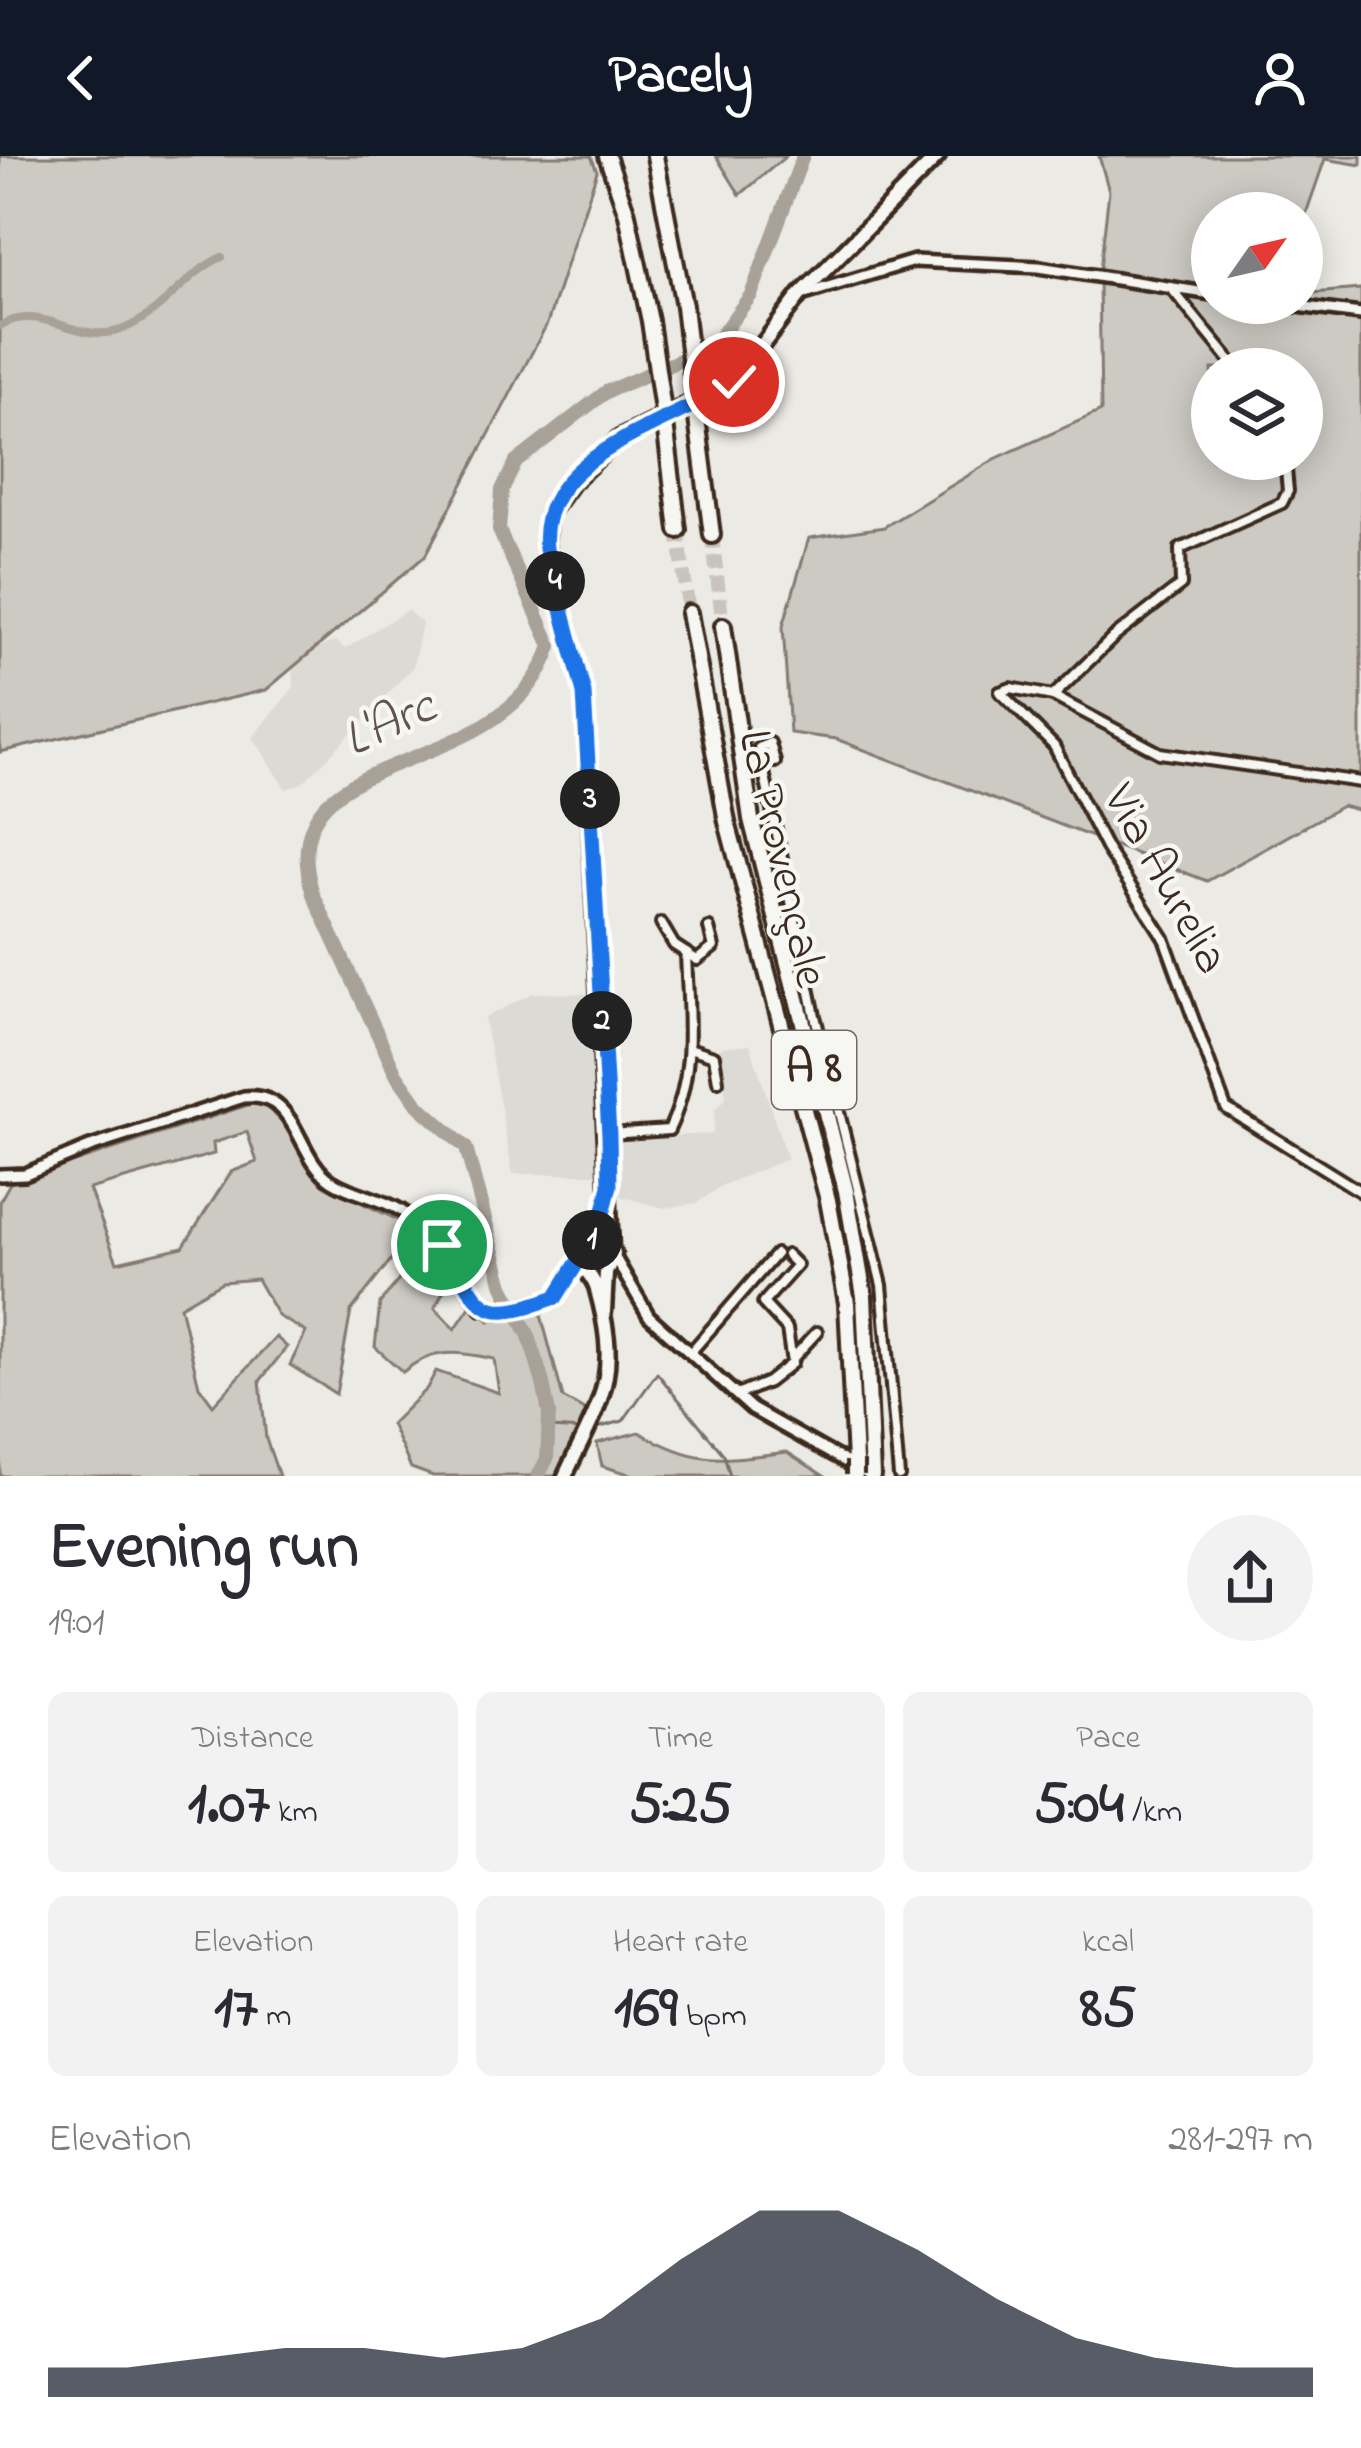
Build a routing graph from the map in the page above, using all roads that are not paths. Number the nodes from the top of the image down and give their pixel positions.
1 (607, 156) edge
2 (656, 156) edge
3 (938, 156) edge
4 (1171, 288) junction
5 (1191, 291) edge
6 (800, 295) junction
7 (1323, 309) edge
8 (1361, 314) edge
9 (1220, 348) edge
10 (1287, 480) edge
11 (678, 530) tunnel mouth
12 (712, 535) tunnel mouth
13 (689, 613) tunnel mouth
14 (723, 626) tunnel mouth
15 (1054, 696) junction
16 (775, 762) dead end
17 (1361, 782) edge
18 (661, 923) dead end
19 (709, 928) dead end
20 (686, 953) junction
21 (689, 1048) junction
22 (718, 1081) dead end
23 (609, 1135) junction
24 (0, 1175) edge
25 (610, 1186) junction
26 (1361, 1192) edge
27 (592, 1240) junction
28 (611, 1262) junction
29 (582, 1269) junction
30 (604, 1312) junction
31 (818, 1332) dead end
32 (690, 1353) junction
33 (793, 1358) junction
34 (735, 1395) junction
35 (855, 1471) edge
36 (872, 1474) edge
37 (565, 1476) edge
38 (898, 1476) edge

1 - 11 highway, bridge
2 - 12 highway, bridge
3 - 6 main road
4 - 5 street
4 - 6 street
4 - 9 street
6 - 23 main road
7 - 8 street
10 - 15 street
13 - 35 highway, La Provençale / A 8
14 - 36 highway, La Provençale / A 8
15 - 17 street
15 - 26 street, Via Aurelia
16 - 38 street
18 - 20 street
19 - 20 street
20 - 21 street
21 - 22 street
21 - 23 street
23 - 25 main road
24 - 29 street
25 - 27 main road
25 - 28 main road
27 - 28 main road
27 - 29 main road
28 - 29 main road
28 - 30 main road
28 - 32 street
29 - 30 main road
30 - 37 main road
31 - 33 street
32 - 33 street
32 - 34 street
33 - 34 street
34 - 36 street

